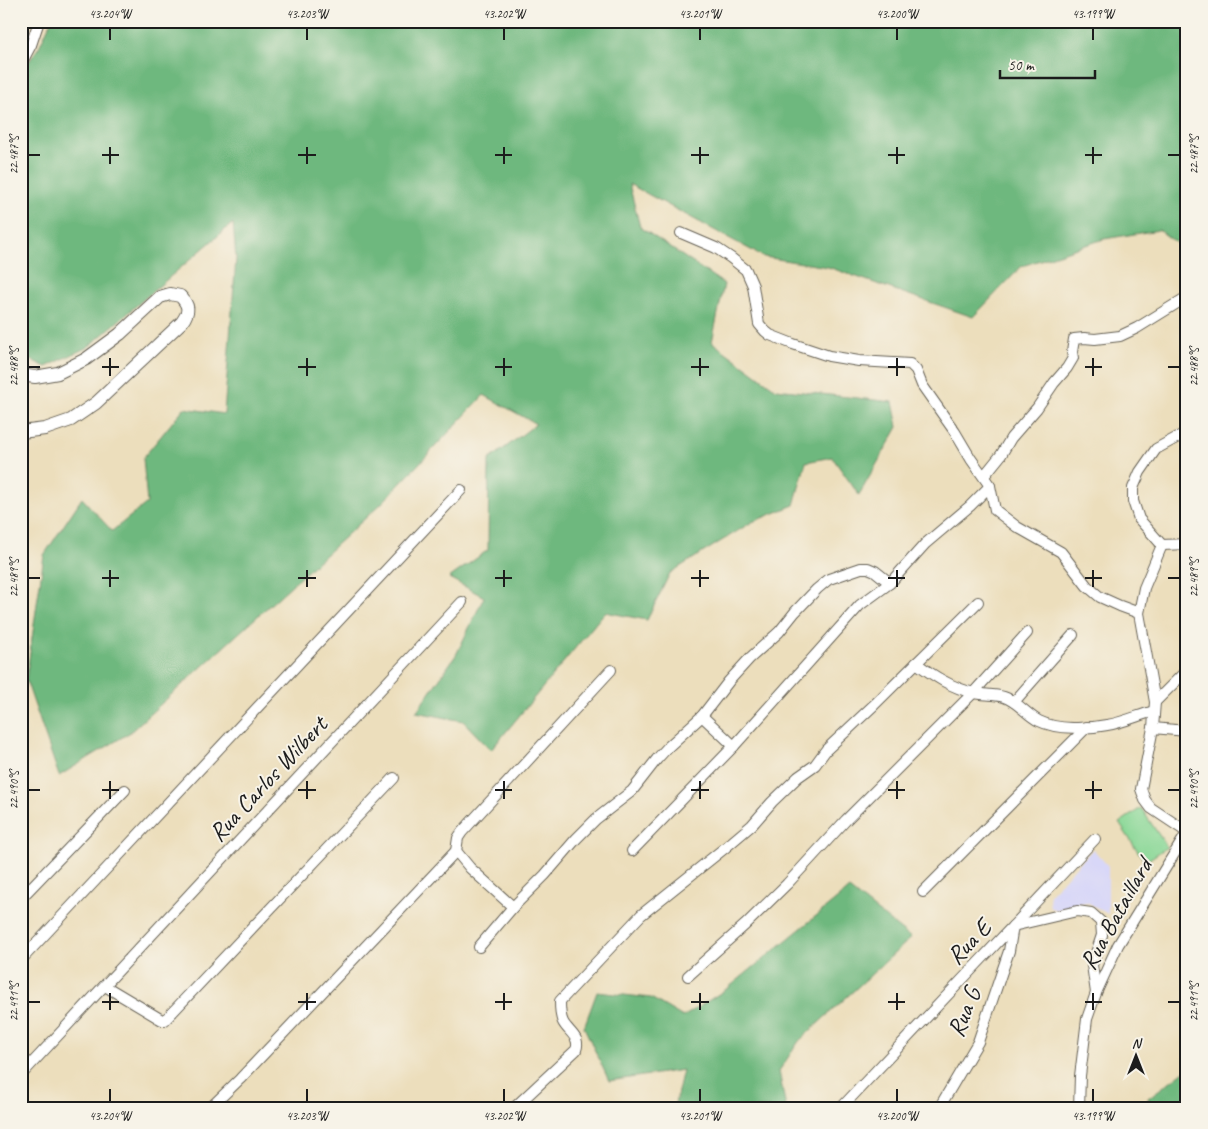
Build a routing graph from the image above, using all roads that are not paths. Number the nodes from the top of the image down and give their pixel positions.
1 (39, 21) edge
2 (21, 64) edge
3 (681, 233) dead end
4 (1187, 296) edge
5 (21, 376) edge
6 (21, 432) edge
7 (1187, 432) edge
8 (984, 476) junction
9 (990, 486) junction
10 (461, 490) dead end
11 (1187, 544) edge
12 (1162, 545) junction
13 (890, 583) junction
14 (462, 602) dead end
15 (978, 602) dead end
16 (1139, 613) junction
17 (1028, 634) dead end
18 (1074, 635) dead end
19 (916, 664) junction
20 (611, 670) dead end
21 (1187, 670) edge
22 (973, 693) junction
23 (1014, 702) junction
24 (1155, 707) junction
25 (702, 716) junction
26 (1087, 727) junction
27 (1153, 728) junction
28 (1187, 731) edge
29 (734, 746) junction
30 (394, 778) dead end
31 (125, 790) dead end
32 (1187, 833) edge
33 (1095, 840) dead end
34 (456, 851) junction
35 (632, 851) dead end
36 (924, 892) dead end
37 (21, 898) edge
38 (513, 907) junction
39 (1014, 926) junction
40 (479, 947) dead end
41 (21, 960) edge
42 (688, 976) dead end
43 (104, 986) junction
44 (1096, 993) junction
45 (21, 1074) edge
46 (210, 1108) edge
47 (514, 1108) edge
48 (841, 1108) edge
49 (939, 1108) edge
50 (1079, 1108) edge

1 - 2 street
3 - 8 street
4 - 8 street
5 - 6 street
7 - 12 street
8 - 9 street
9 - 13 street
9 - 16 street
10 - 41 street
11 - 12 street
12 - 16 street
13 - 25 street
13 - 29 street
14 - 43 street, Rua Carlos Wilbert
15 - 19 street
16 - 24 street
17 - 22 street
18 - 23 street
19 - 22 street
19 - 47 street
20 - 34 street
21 - 24 street
22 - 23 street
22 - 42 street
23 - 26 street
24 - 26 street
24 - 27 street
25 - 29 street
25 - 38 street
26 - 36 street
27 - 28 street
27 - 32 street
29 - 35 street
30 - 43 street
31 - 37 street
32 - 44 street, Rua Bataillard
33 - 39 street
34 - 38 street
34 - 46 street
38 - 40 street
39 - 44 street, Rua E
39 - 48 street, Rua E
39 - 49 street, Rua G
43 - 45 street, Rua Carlos Wilbert
44 - 50 street, Rua Bataillard

